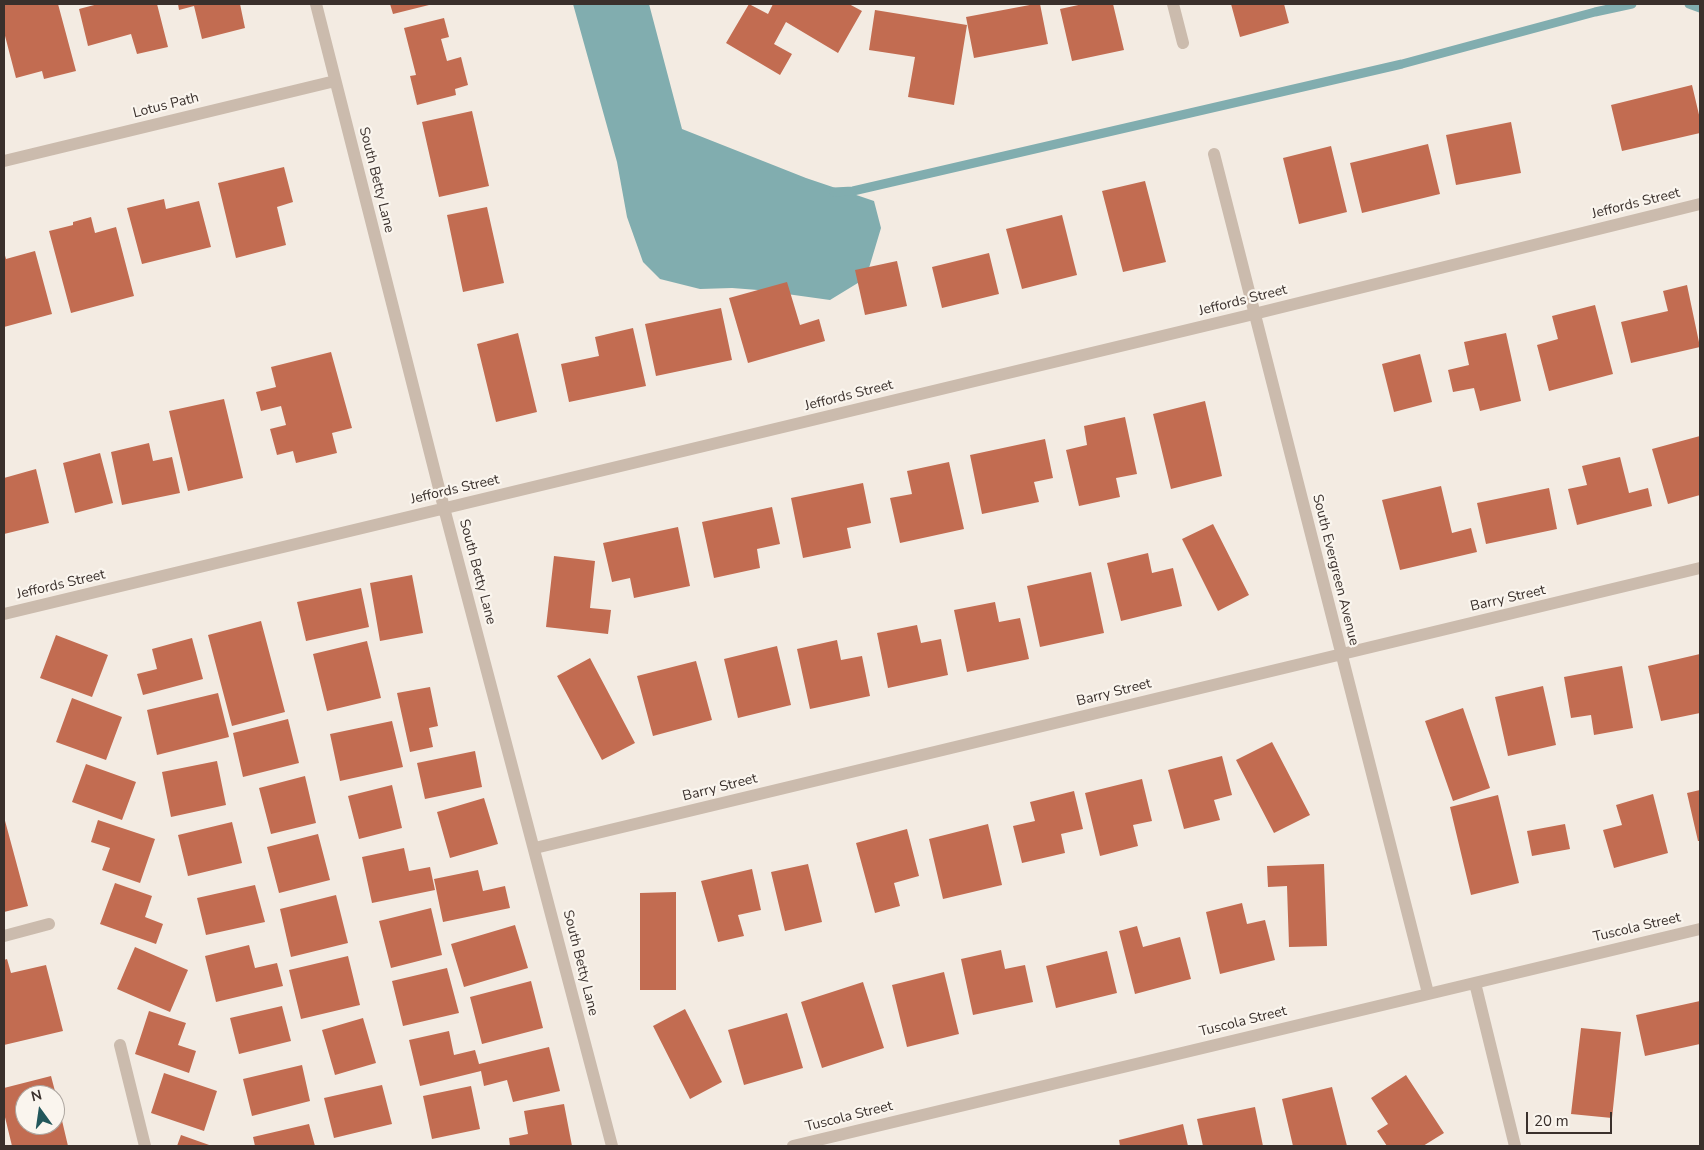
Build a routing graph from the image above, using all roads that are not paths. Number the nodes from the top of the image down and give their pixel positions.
1 (316, 4) edge
2 (1173, 4) edge
3 (1183, 44) dead end
4 (335, 81) junction
5 (1214, 154) dead end
6 (4, 162) edge
7 (1700, 204) edge
8 (1254, 314) junction
9 (444, 508) junction
10 (1700, 568) edge
11 (4, 614) edge
12 (1341, 654) junction
13 (534, 848) junction
14 (49, 924) dead end
15 (1700, 928) edge
16 (4, 936) edge
17 (1475, 982) junction
18 (1428, 993) junction
19 (120, 1045) dead end
20 (145, 1146) edge
21 (612, 1146) edge
22 (793, 1146) edge
23 (1516, 1146) edge

1 - 4 street, South Betty Lane
2 - 3 street
4 - 6 street, Lotus Path
4 - 9 street, South Betty Lane
5 - 8 street, South Evergreen Avenue
7 - 8 street, Jeffords Street
8 - 9 street, Jeffords Street
8 - 12 street, South Evergreen Avenue
9 - 11 street, Jeffords Street
9 - 13 street, South Betty Lane
10 - 12 street, Barry Street
12 - 13 street, Barry Street
12 - 18 street, South Evergreen Avenue
13 - 21 street, South Betty Lane
14 - 16 street
15 - 17 street, Tuscola Street
17 - 18 street, Tuscola Street
17 - 23 street
18 - 22 street, Tuscola Street
19 - 20 street

